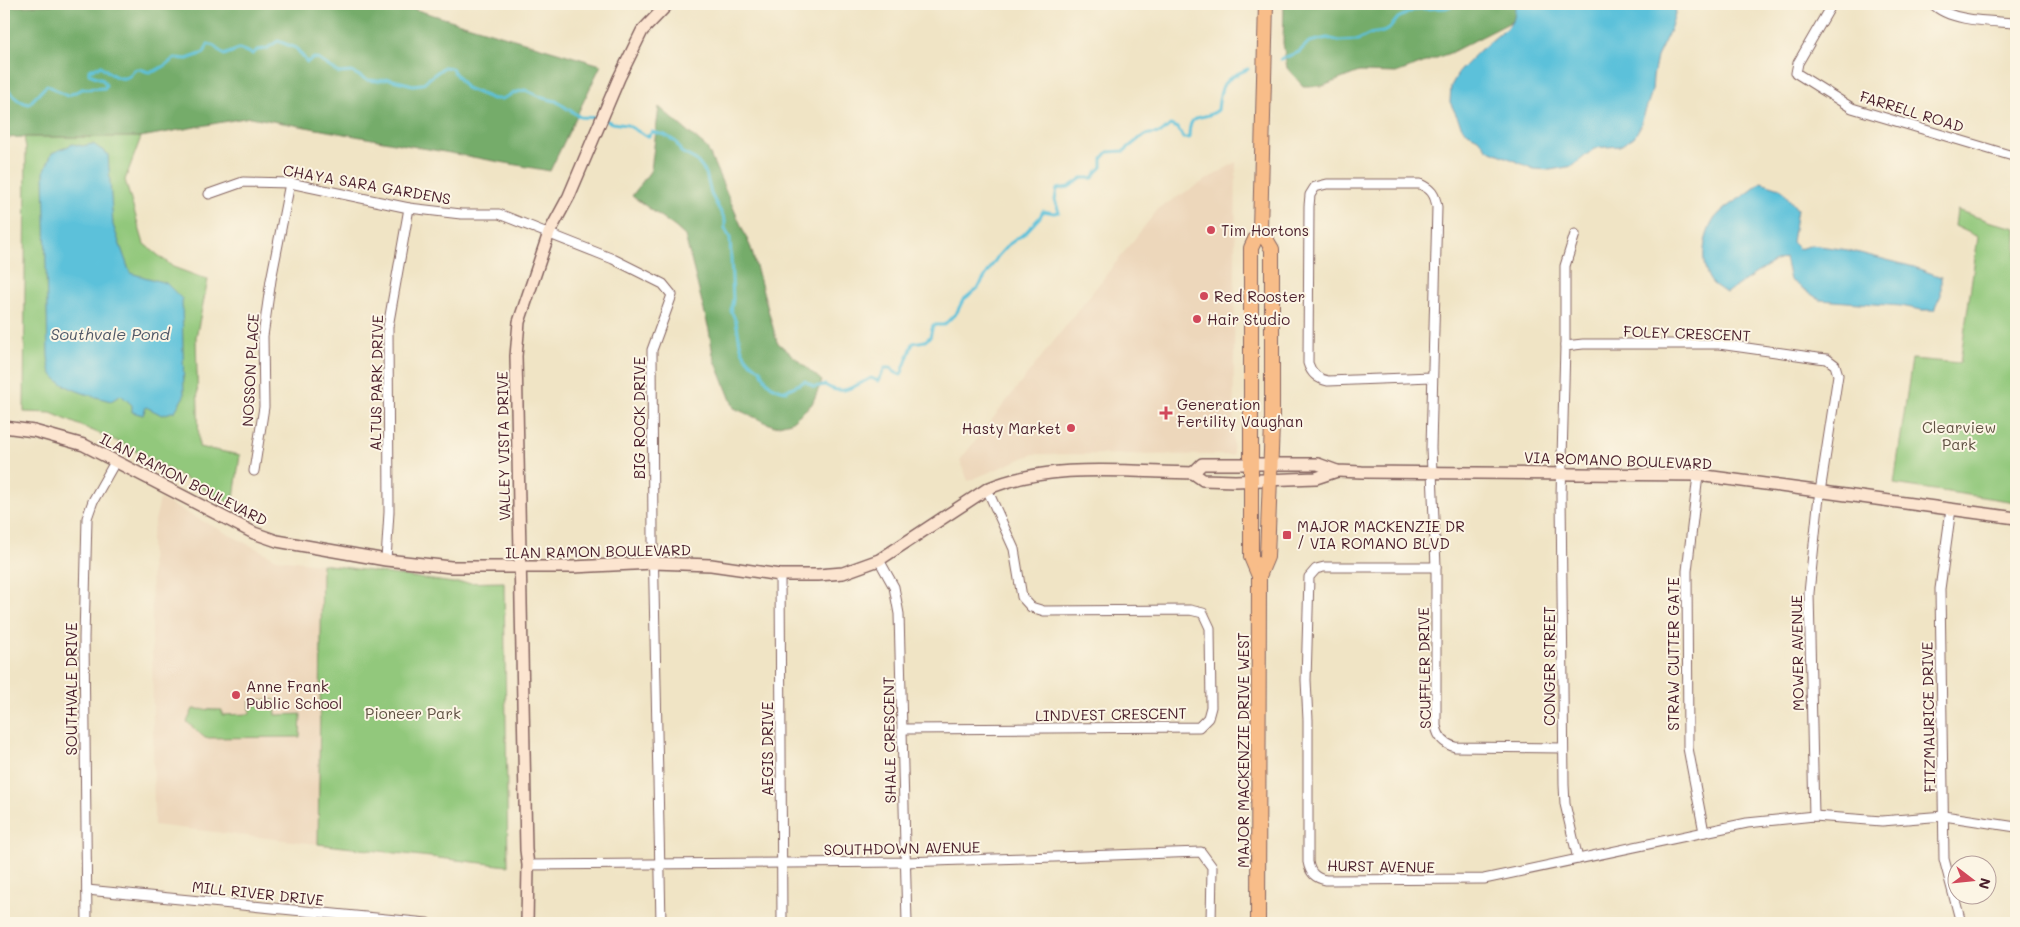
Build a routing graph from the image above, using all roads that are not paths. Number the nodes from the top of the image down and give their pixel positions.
1 (668, 4) edge
2 (1266, 4) edge
3 (1832, 4) edge
4 (1933, 4) edge
5 (2016, 22) edge
6 (2016, 157) edge
7 (290, 183) junction
8 (209, 194) dead end
9 (409, 208) junction
10 (1260, 229) junction
11 (549, 233) junction
12 (1575, 234) dead end
13 (1565, 346) junction
14 (1432, 377) junction
15 (4, 427) edge
16 (115, 462) junction
17 (1251, 464) junction
18 (1270, 464) junction
19 (254, 471) dead end
20 (1337, 471) junction
21 (1431, 472) junction
22 (1562, 472) junction
23 (1193, 473) junction
24 (1698, 474) junction
25 (1270, 479) junction
26 (1251, 480) junction
27 (988, 489) junction
28 (1821, 491) junction
29 (1951, 509) junction
30 (2016, 518) edge
31 (386, 560) junction
32 (879, 560) junction
33 (653, 563) junction
34 (1436, 567) junction
35 (520, 568) junction
36 (780, 576) junction
37 (1259, 576) junction
38 (903, 729) junction
39 (1563, 748) junction
40 (1814, 816) junction
41 (1944, 816) junction
42 (2016, 827) edge
43 (1704, 832) junction
44 (1578, 859) junction
45 (905, 862) junction
46 (660, 864) junction
47 (782, 864) junction
48 (528, 865) junction
49 (87, 890) junction
50 (403, 922) edge
51 (87, 923) edge
52 (427, 923) edge
53 (527, 923) edge
54 (661, 923) edge
55 (782, 923) edge
56 (906, 923) edge
57 (1211, 923) edge
58 (1258, 923) edge
59 (1960, 923) edge

1 - 11 street, VALLEY VISTA DRIVE
2 - 10 main road, MAJOR MACKENZIE DRIVE WEST
3 - 6 street, FARRELL ROAD
4 - 5 street
7 - 8 street, CHAYA SARA GARDENS
7 - 9 street, CHAYA SARA GARDENS
7 - 19 street, NOSSON PLACE
9 - 11 street, CHAYA SARA GARDENS
9 - 31 street, ALTUS PARK DRIVE
10 - 17 main road, MAJOR MACKENZIE DRIVE WEST
10 - 18 main road, MAJOR MACKENZIE DRIVE WEST
11 - 33 street, BIG ROCK DRIVE
11 - 35 street, VALLEY VISTA DRIVE
12 - 13 street
13 - 22 street
13 - 28 street, FOLEY CRESCENT
14 - 14 street, SCUFFLER DRIVE
14 - 21 street, SCUFFLER DRIVE
15 - 16 street, ILAN RAMON BOULEVARD
16 - 31 street, ILAN RAMON BOULEVARD
16 - 49 street, SOUTHVALE DRIVE
17 - 18 street, ILAN RAMON BOULEVARD
17 - 23 street, ILAN RAMON BOULEVARD
17 - 26 main road, MAJOR MACKENZIE DRIVE WEST
18 - 20 street, VIA ROMANO BOULEVARD
18 - 25 main road, MAJOR MACKENZIE DRIVE WEST
20 - 21 street, VIA ROMANO BOULEVARD
20 - 25 street, VIA ROMANO BOULEVARD
21 - 22 street, VIA ROMANO BOULEVARD
21 - 34 street, SCUFFLER DRIVE
22 - 24 street, VIA ROMANO BOULEVARD
22 - 39 street, CONGER STREET
23 - 26 street, ILAN RAMON BOULEVARD
23 - 27 street, ILAN RAMON BOULEVARD
24 - 28 street, VIA ROMANO BOULEVARD
24 - 43 street, STRAW CUTTER GATE
25 - 26 street, VIA ROMANO BOULEVARD
25 - 37 main road, MAJOR MACKENZIE DRIVE WEST
26 - 37 main road, MAJOR MACKENZIE DRIVE WEST
27 - 32 street, ILAN RAMON BOULEVARD
27 - 38 street, LINDVEST CRESCENT
28 - 29 street, VIA ROMANO BOULEVARD
28 - 40 street, MOWER AVENUE
29 - 30 street, VIA ROMANO BOULEVARD
29 - 41 street, FITZMAURICE DRIVE
31 - 35 street, ILAN RAMON BOULEVARD
32 - 36 street, ILAN RAMON BOULEVARD
32 - 38 street, SHALE CRESCENT
33 - 35 street, ILAN RAMON BOULEVARD
33 - 36 street, ILAN RAMON BOULEVARD
33 - 46 street
34 - 39 street, SCUFFLER DRIVE
34 - 44 street, HURST AVENUE
35 - 48 street, VALLEY VISTA DRIVE
36 - 47 street, AEGIS DRIVE
37 - 58 main road, MAJOR MACKENZIE DRIVE WEST
38 - 45 street, SHALE CRESCENT
39 - 44 street, CONGER STREET
40 - 41 street, HURST AVENUE
40 - 43 street, HURST AVENUE
41 - 42 street, HURST AVENUE
41 - 59 street, FITZMAURICE DRIVE
43 - 44 street, HURST AVENUE
45 - 47 street, SOUTHDOWN AVENUE
45 - 56 street, SHALE CRESCENT
45 - 57 street, SOUTHDOWN AVENUE
46 - 47 street, SOUTHDOWN AVENUE
46 - 48 street, SOUTHDOWN AVENUE
46 - 54 street
47 - 55 street, AEGIS DRIVE
48 - 53 street, VALLEY VISTA DRIVE
49 - 50 street, MILL RIVER DRIVE
49 - 51 street, SOUTHVALE DRIVE
50 - 52 street, MILL RIVER DRIVE

